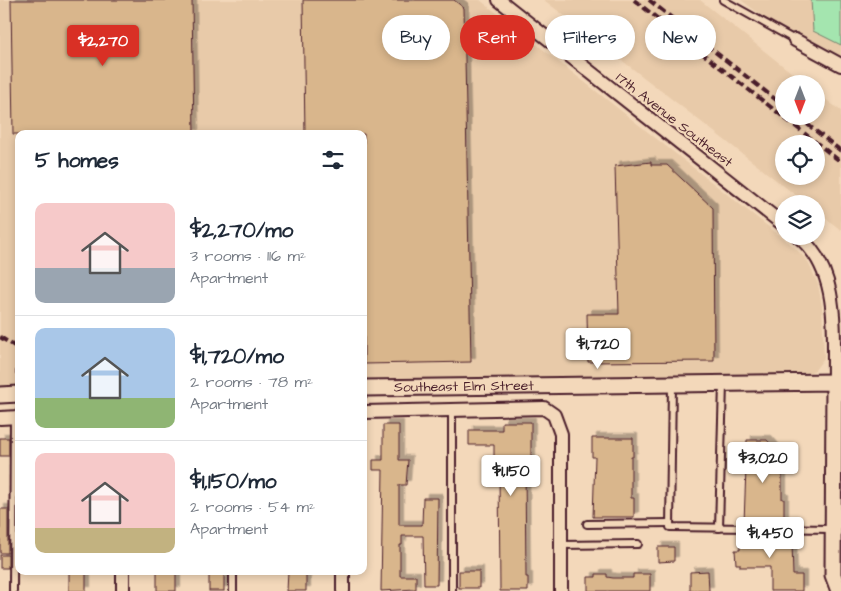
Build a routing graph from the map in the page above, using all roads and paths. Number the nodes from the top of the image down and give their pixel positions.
1 (499, 0) edge
2 (723, 0) edge
3 (795, 40) joint
4 (841, 65) edge
5 (775, 218) edge
6 (809, 245) edge
7 (834, 382) junction
8 (723, 383) junction
9 (672, 385) junction
10 (367, 388) edge
11 (15, 394) edge
12 (0, 395) edge
13 (452, 410) junction
14 (367, 412) edge
15 (15, 417) edge
16 (0, 418) edge
17 (15, 475) edge
18 (670, 523) junction
19 (587, 524) dead end
20 (719, 528) junction
21 (833, 529) junction
22 (638, 544) dead end
23 (561, 545) junction
24 (123, 575) edge
25 (233, 575) edge
26 (343, 575) edge
27 (13, 591) edge
28 (123, 591) edge
29 (233, 591) edge
30 (343, 591) edge
31 (452, 591) edge
32 (561, 591) edge
33 (839, 591) edge

1 - 5 street, 17th Avenue Southeast
2 - 3 lane
3 - 4 street
6 - 7 street
7 - 8 street, Southeast Elm Street
7 - 21 street
8 - 9 street, Southeast Elm Street
8 - 20 lane
9 - 10 street, Southeast Elm Street
9 - 18 lane
11 - 12 street
13 - 14 street, Southeast Elm Street
13 - 23 street, Southeast Elm Street
13 - 31 lane
15 - 16 street
17 - 27 lane
18 - 19 lane
18 - 20 lane
20 - 21 lane
21 - 33 street
22 - 23 lane
23 - 32 street
24 - 28 street
25 - 29 lane
26 - 30 street

